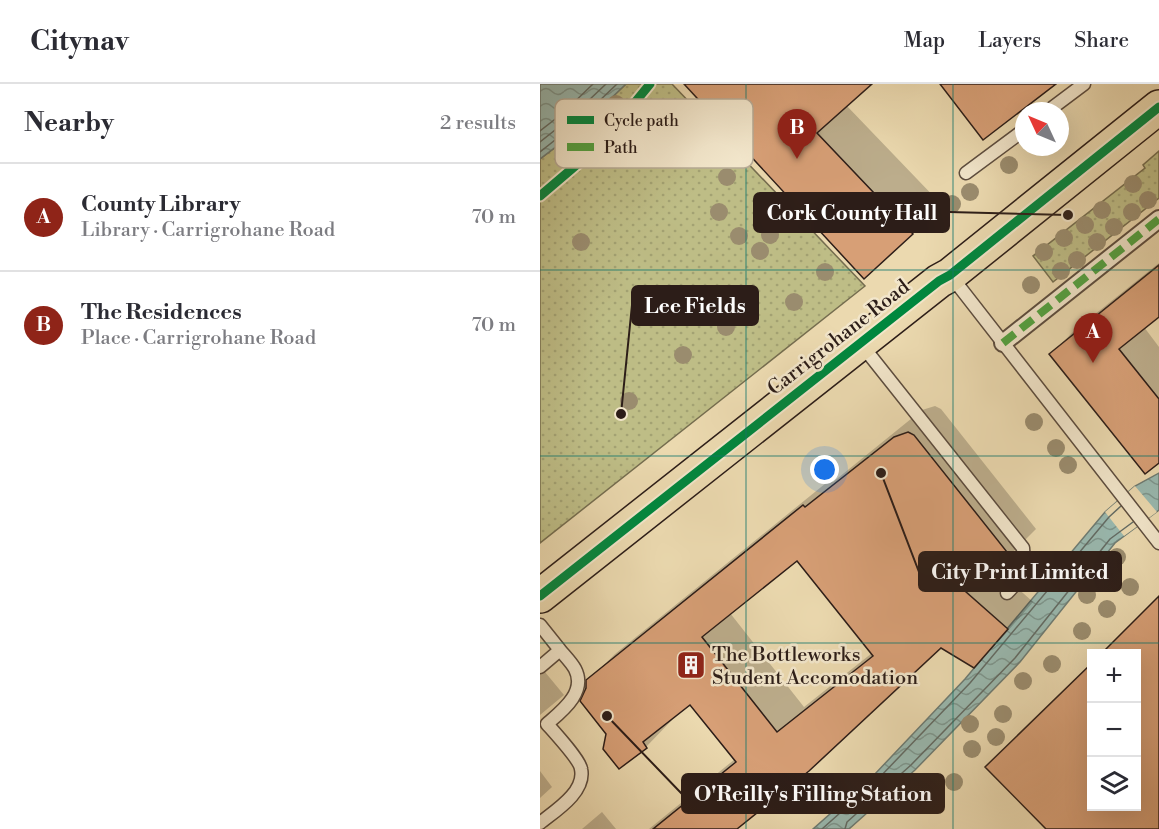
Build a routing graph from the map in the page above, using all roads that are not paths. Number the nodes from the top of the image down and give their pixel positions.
1 (1084, 84) edge
2 (1060, 102) edge
3 (1159, 107) edge
4 (1015, 137) edge
5 (966, 173) dead end
6 (1159, 219) edge
7 (950, 275) junction
8 (860, 343) junction
9 (1003, 343) junction
10 (1159, 543) edge
11 (1007, 593) dead end
12 (540, 596) edge
13 (540, 626) edge
14 (560, 650) junction
15 (540, 667) edge
16 (540, 823) edge

1 - 2 lane
3 - 7 highway, Carrigrohane Road
4 - 5 lane
6 - 9 street
7 - 8 highway, Carrigrohane Road
7 - 9 lane
8 - 11 lane
8 - 12 highway, Carrigrohane Road
9 - 10 lane
13 - 14 lane
14 - 15 lane
14 - 16 lane

